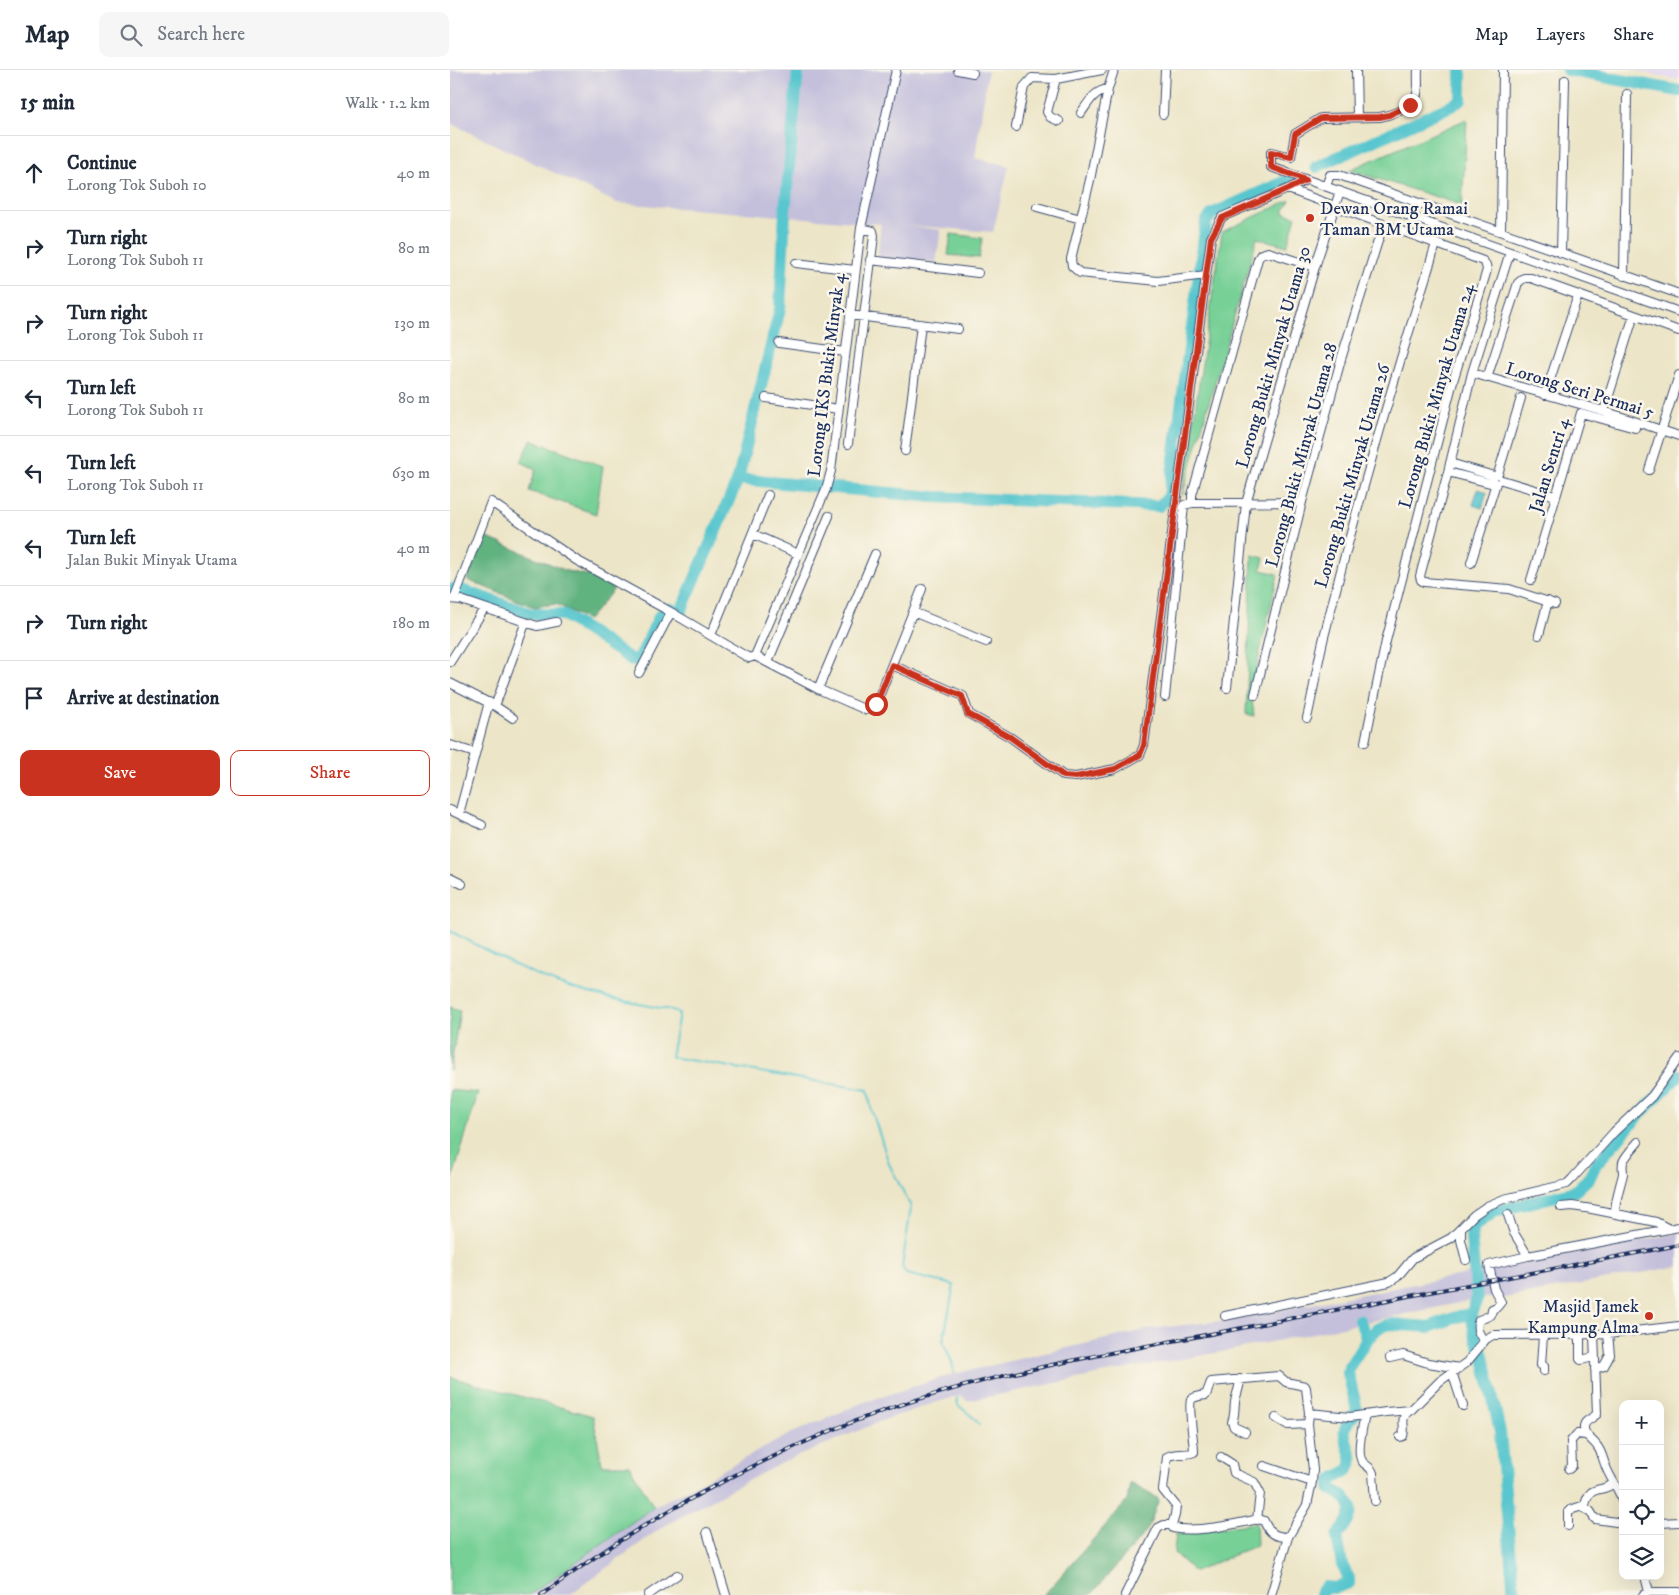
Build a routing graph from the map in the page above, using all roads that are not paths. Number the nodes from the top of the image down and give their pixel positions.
1 (896, 70) edge
2 (958, 70) edge
3 (1102, 70) edge
4 (1114, 70) edge
5 (1166, 70) edge
6 (1356, 70) edge
7 (1418, 70) edge
8 (1503, 70) edge
9 (973, 73) dead end
10 (1056, 79) junction
11 (1564, 80) dead end
12 (1108, 89) junction
13 (1627, 94) dead end
14 (1082, 113) dead end
15 (1163, 114) dead end
16 (1357, 117) junction
17 (1059, 121) dead end
18 (1016, 127) dead end
19 (1306, 180) junction
20 (1326, 186) junction
21 (1288, 189) junction
22 (1340, 191) junction
23 (1037, 207) dead end
24 (1334, 207) junction
25 (1081, 220) junction
26 (1383, 225) junction
27 (861, 228) junction
28 (1501, 231) junction
29 (1436, 244) junction
30 (1510, 252) junction
31 (1561, 254) junction
32 (870, 260) junction
33 (796, 262) dead end
34 (1315, 267) junction
35 (855, 270) junction
36 (978, 274) dead end
37 (1201, 276) junction
38 (1624, 276) junction
39 (1679, 294) edge
40 (1578, 295) junction
41 (1679, 312) edge
42 (1634, 315) junction
43 (850, 316) junction
44 (863, 318) junction
45 (921, 325) junction
46 (958, 329) dead end
47 (1679, 331) edge
48 (779, 343) dead end
49 (845, 352) junction
50 (1457, 368) junction
51 (1472, 373) junction
52 (1679, 375) edge
53 (1487, 378) junction
54 (1545, 395) junction
55 (766, 398) dead end
56 (1521, 398) dead end
57 (838, 409) junction
58 (1604, 411) junction
59 (1635, 428) dead end
60 (1661, 430) junction
61 (1679, 436) edge
62 (848, 444) dead end
63 (906, 451) dead end
64 (1450, 463) junction
65 (1649, 470) dead end
66 (1448, 472) junction
67 (1497, 479) junction
68 (768, 495) dead end
69 (1555, 496) junction
70 (1302, 502) junction
71 (1192, 503) junction
72 (1246, 503) junction
73 (829, 516) dead end
74 (752, 534) junction
75 (798, 554) junction
76 (875, 554) dead end
77 (1471, 564) dead end
78 (1530, 580) dead end
79 (922, 589) dead end
80 (453, 597) edge
81 (484, 609) junction
82 (668, 610) junction
83 (913, 612) junction
84 (556, 622) dead end
85 (525, 624) junction
86 (711, 635) junction
87 (1539, 635) dead end
88 (986, 642) dead end
89 (752, 657) junction
90 (450, 662) edge
91 (768, 662) junction
92 (892, 665) junction
93 (639, 673) dead end
94 (450, 683) edge
95 (1227, 688) dead end
96 (818, 689) junction
97 (1255, 695) dead end
98 (1165, 696) dead end
99 (492, 704) junction
100 (513, 718) dead end
101 (1308, 718) dead end
102 (1365, 742) dead end
103 (450, 745) edge
104 (475, 754) junction
105 (450, 810) edge
106 (459, 814) junction
107 (482, 825) dead end
108 (450, 878) edge
109 (462, 884) dead end
110 (1679, 1058) edge
111 (1638, 1142) dead end
112 (1561, 1207) dead end
113 (1615, 1213) junction
114 (1508, 1215) dead end
115 (1679, 1227) edge
116 (1461, 1229) junction
117 (1669, 1229) junction
118 (1528, 1256) junction
119 (1466, 1260) dead end
120 (1225, 1316) dead end
121 (1679, 1326) edge
122 (1594, 1334) junction
123 (1608, 1334) junction
124 (1543, 1335) junction
125 (1580, 1335) junction
126 (1484, 1341) junction
127 (1594, 1357) junction
128 (1390, 1358) dead end
129 (1595, 1369) junction
130 (1456, 1370) junction
131 (1544, 1371) dead end
132 (1240, 1379) junction
133 (1463, 1406) dead end
134 (1411, 1410) junction
135 (1309, 1413) junction
136 (1364, 1416) junction
137 (1276, 1418) dead end
138 (1308, 1424) junction
139 (1245, 1432) dead end
140 (1586, 1435) junction
141 (1400, 1437) dead end
142 (1221, 1457) dead end
143 (1264, 1466) dead end
144 (1569, 1469) dead end
145 (1312, 1482) junction
146 (1614, 1483) junction
147 (1619, 1491) edge
148 (1375, 1502) dead end
149 (1581, 1507) junction
150 (1257, 1520) junction
151 (1619, 1522) edge
152 (1679, 1522) edge
153 (1664, 1523) edge
154 (1172, 1526) junction
155 (1568, 1526) dead end
156 (708, 1532) dead end
157 (1288, 1537) junction
158 (677, 1574) dead end
159 (1644, 1580) edge
160 (1679, 1592) edge
161 (1646, 1593) edge
162 (648, 1595) edge
163 (726, 1595) edge
164 (1124, 1595) edge
165 (1271, 1595) edge

1 - 27 street, Lorong IKS Bukit Minyak 4
2 - 9 street
3 - 10 street
4 - 12 street
5 - 15 street
6 - 16 street
7 - 16 street
8 - 28 street
10 - 17 street
10 - 18 street
11 - 31 street
12 - 14 street
12 - 25 street
13 - 38 street
16 - 19 street
19 - 20 street
19 - 21 street
20 - 22 street
20 - 28 street
21 - 24 street, Lorong Bukit Minyak Utama 24
21 - 37 street
22 - 24 street, Lorong Bukit Minyak Utama 30
22 - 30 street
23 - 25 street
24 - 26 street, Lorong Bukit Minyak Utama 24
24 - 34 street, Lorong Bukit Minyak Utama 30
25 - 37 street
26 - 29 street, Lorong Bukit Minyak Utama 24
26 - 70 street, Lorong Bukit Minyak Utama 28
27 - 32 street
27 - 35 street, Lorong IKS Bukit Minyak 4
28 - 31 street
29 - 50 street, Lorong Bukit Minyak Utama 24
29 - 101 street, Lorong Bukit Minyak Utama 26
30 - 41 street
30 - 51 street
31 - 38 street
32 - 36 street
32 - 44 street
33 - 35 street
34 - 71 street
34 - 72 street, Lorong Bukit Minyak Utama 30
35 - 43 street, Lorong IKS Bukit Minyak 4
37 - 92 street
38 - 39 street
40 - 42 street
40 - 53 street
40 - 54 street
42 - 47 street
42 - 58 street
43 - 44 street
43 - 49 street, Lorong IKS Bukit Minyak 4
44 - 45 street
44 - 62 street
45 - 46 street
45 - 63 street
48 - 49 street
49 - 57 street, Lorong IKS Bukit Minyak 4
50 - 51 street, Lorong Seri Permai 5
50 - 102 street, Lorong Bukit Minyak Utama 24
51 - 53 street, Lorong Seri Permai 5
51 - 64 street
52 - 60 street
53 - 54 street, Lorong Seri Permai 5
54 - 58 street, Lorong Seri Permai 5
55 - 57 street
56 - 67 street
57 - 75 street, Lorong IKS Bukit Minyak 4
58 - 60 street, Lorong Seri Permai 5
59 - 69 street, Jalan Sentri 4
60 - 61 street, Lorong Seri Permai 5
60 - 65 street
64 - 66 street
64 - 67 street
66 - 67 street
66 - 87 street
67 - 69 street
67 - 77 street
68 - 74 street
69 - 78 street, Jalan Sentri 4
70 - 72 street
70 - 97 street, Lorong Bukit Minyak Utama 28
71 - 72 street
71 - 98 street
72 - 95 street, Lorong Bukit Minyak Utama 30
73 - 91 street
74 - 75 street
74 - 86 street
75 - 89 street, Lorong IKS Bukit Minyak 4
76 - 96 street
79 - 83 street
80 - 81 street
80 - 82 street
81 - 85 street
81 - 90 street
82 - 86 street
82 - 93 street
83 - 88 street
83 - 92 street
84 - 85 street
85 - 99 street
86 - 89 street
89 - 91 street
91 - 96 street
92 - 96 street
94 - 99 street
99 - 100 street
99 - 104 street
103 - 104 street
104 - 106 street
105 - 106 street
106 - 107 street
108 - 109 street
110 - 116 street
111 - 113 street
112 - 113 street
113 - 117 street
114 - 118 street
115 - 117 street
116 - 119 street
116 - 120 street
117 - 118 street
118 - 126 street
121 - 123 street
122 - 123 street
122 - 125 street
122 - 127 street
123 - 129 street
124 - 125 street
124 - 126 street
124 - 131 street
125 - 127 street
126 - 130 street
127 - 129 street
128 - 130 street
129 - 140 street
130 - 133 street
130 - 134 street
132 - 135 street
132 - 139 street
132 - 154 street
134 - 136 street
134 - 141 street
135 - 136 street
135 - 138 street
136 - 148 street
137 - 138 street
138 - 145 street
140 - 144 street
140 - 146 street
142 - 150 street
143 - 145 street
145 - 157 street
146 - 147 street
146 - 149 street
149 - 151 street
149 - 155 street
150 - 154 street
150 - 157 street
152 - 153 street
154 - 164 street
156 - 163 street
157 - 165 street
158 - 162 street
159 - 161 street
160 - 161 street

